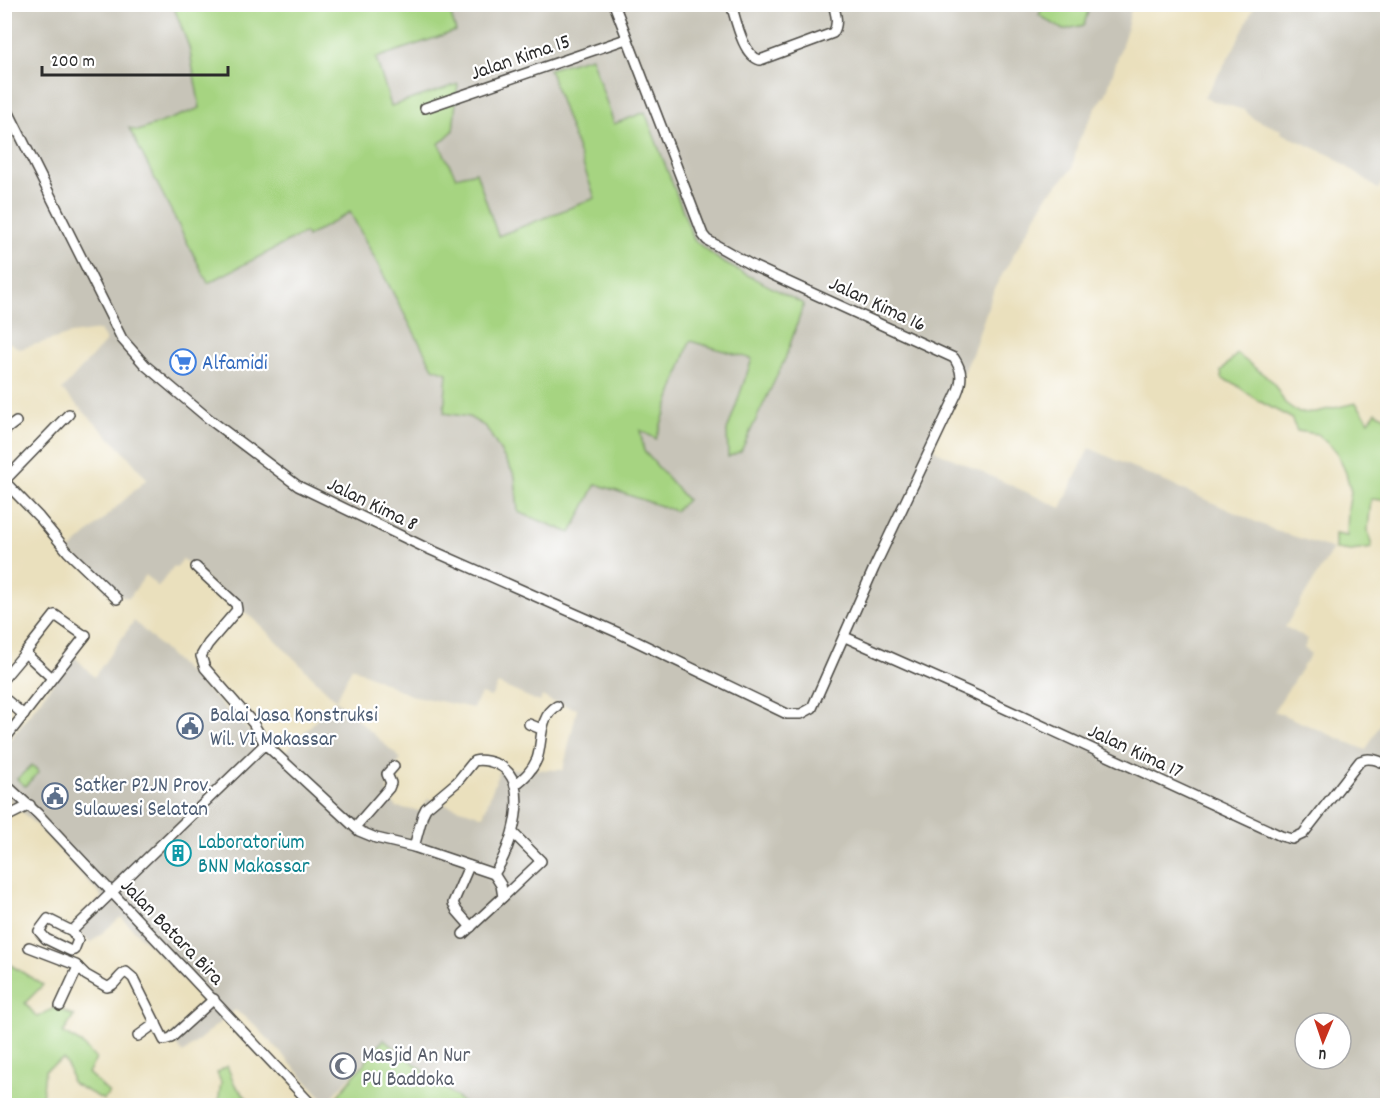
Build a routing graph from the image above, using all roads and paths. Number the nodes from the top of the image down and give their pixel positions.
1 (614, 4) edge
2 (730, 4) edge
3 (833, 4) edge
4 (626, 39) junction
5 (4, 103) edge
6 (425, 108) dead end
7 (69, 414) dead end
8 (16, 422) dead end
9 (4, 431) edge
10 (4, 481) edge
11 (196, 567) dead end
12 (117, 599) dead end
13 (845, 637) junction
14 (25, 653) junction
15 (4, 678) edge
16 (52, 678) junction
17 (4, 698) edge
18 (557, 706) dead end
19 (24, 714) junction
20 (529, 724) dead end
21 (541, 729) junction
22 (4, 740) edge
23 (265, 744) junction
24 (1388, 765) edge
25 (394, 766) dead end
26 (4, 783) edge
27 (515, 785) junction
28 (30, 806) junction
29 (4, 818) edge
30 (355, 827) junction
31 (513, 833) junction
32 (414, 847) junction
33 (469, 866) junction
34 (494, 874) junction
35 (112, 893) junction
36 (503, 897) junction
37 (471, 927) junction
38 (72, 931) dead end
39 (463, 934) dead end
40 (29, 947) dead end
41 (78, 968) junction
42 (214, 999) junction
43 (60, 1006) dead end
44 (156, 1023) junction
45 (138, 1035) dead end
46 (313, 1106) edge

1 - 4 street
2 - 3 street
4 - 6 street, Jalan Kima 15
4 - 13 street, Jalan Kima 16
5 - 13 street, Jalan Kima 8
7 - 10 street
8 - 9 street
10 - 12 street
11 - 23 street
13 - 24 street, Jalan Kima 17
14 - 15 street
14 - 16 street
14 - 16 street
16 - 19 street
17 - 19 street
18 - 21 street
19 - 22 street
20 - 21 street
21 - 27 street
23 - 30 street
23 - 35 street
25 - 30 street
26 - 28 street, Jalan Batara Bira
27 - 31 street
27 - 32 street
28 - 29 street
28 - 35 street, Jalan Batara Bira
30 - 32 street
31 - 34 street
31 - 36 street
32 - 33 street
33 - 34 street
33 - 37 street
34 - 36 street
35 - 38 street
35 - 42 street, Jalan Batara Bira
36 - 37 street
37 - 39 street
40 - 41 street
41 - 43 street
41 - 44 street
42 - 44 street
42 - 46 street, Jalan Batara Bira
44 - 45 street

